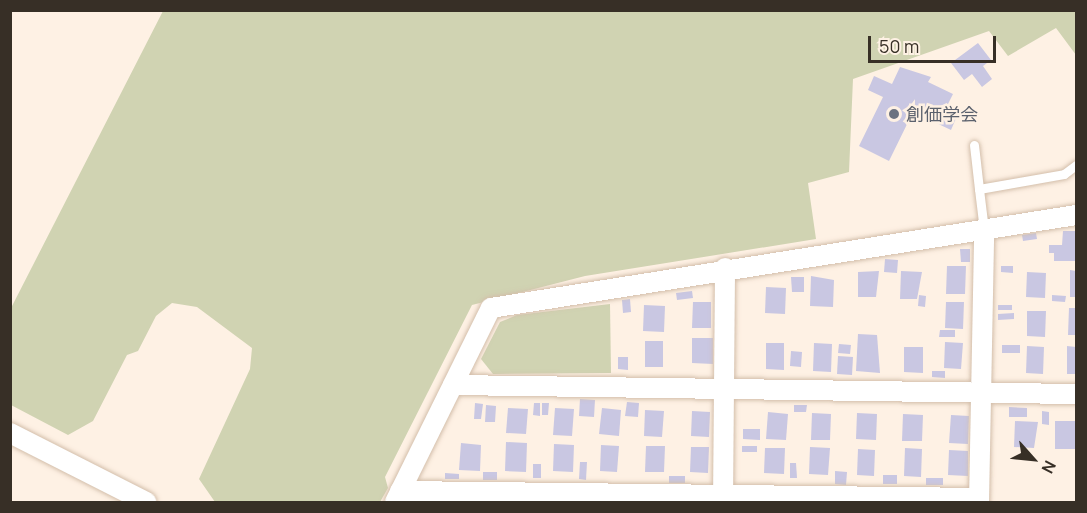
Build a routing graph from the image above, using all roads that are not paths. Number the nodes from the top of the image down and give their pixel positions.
1 (974, 145) dead end
2 (1077, 165) edge
3 (979, 189) junction
4 (1077, 215) edge
5 (984, 230) junction
6 (724, 268) junction
7 (453, 385) junction
8 (722, 388) junction
9 (982, 393) junction
10 (1077, 394) edge
11 (10, 434) edge
12 (398, 497) edge
13 (723, 500) edge
14 (979, 500) edge
15 (146, 502) edge

1 - 3 lane
2 - 3 lane
3 - 5 lane
4 - 5 street
5 - 6 street
5 - 9 street
6 - 7 street
6 - 8 street
7 - 8 street
7 - 12 street
8 - 9 street
8 - 13 street
9 - 10 street
9 - 14 street
11 - 15 street
12 - 13 street
13 - 14 street

